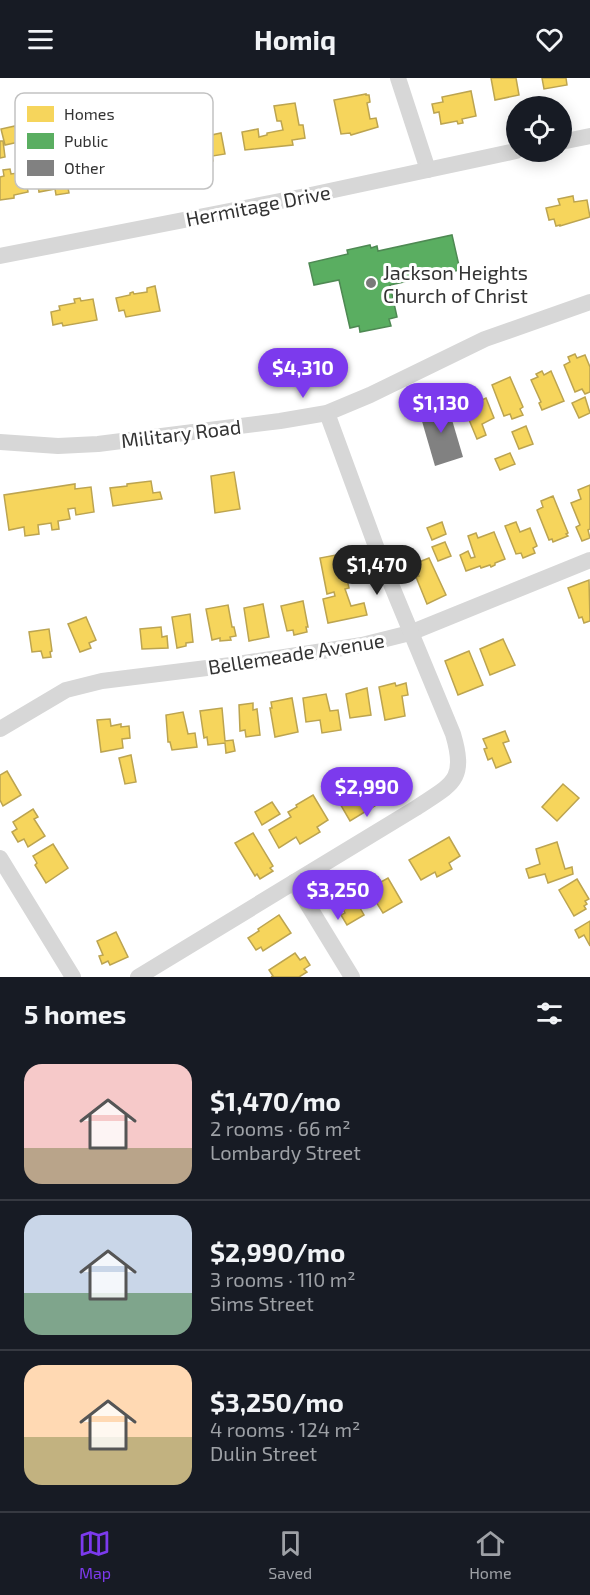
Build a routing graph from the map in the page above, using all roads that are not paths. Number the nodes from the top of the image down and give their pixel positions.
1 (398, 78) edge
2 (590, 136) edge
3 (572, 140) edge
4 (506, 153) edge
5 (428, 170) junction
6 (0, 256) edge
7 (590, 302) edge
8 (327, 413) junction
9 (0, 442) edge
10 (590, 560) edge
11 (410, 633) junction
12 (0, 729) edge
13 (0, 858) edge
14 (294, 882) junction
15 (73, 977) edge
16 (138, 977) edge
17 (352, 977) edge

1 - 5 street
2 - 3 street
4 - 5 street, Hermitage Drive
5 - 6 street, Hermitage Drive
7 - 8 street, Military Road
8 - 9 street, Military Road
8 - 11 street
10 - 11 street, Bellemeade Avenue
11 - 12 street, Bellemeade Avenue
11 - 14 street
13 - 15 street
14 - 16 street
14 - 17 street

